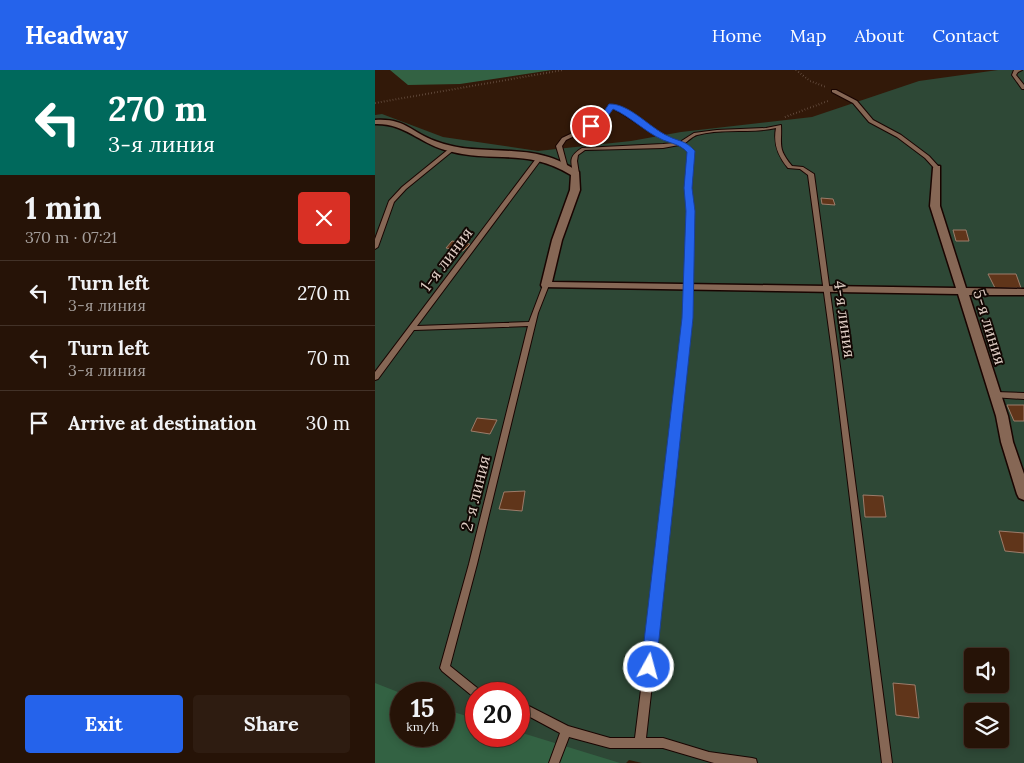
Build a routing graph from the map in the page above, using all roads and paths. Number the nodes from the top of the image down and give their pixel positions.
1 (563, 70) edge
2 (797, 70) edge
3 (1019, 70) edge
4 (1024, 88) edge
5 (835, 91) junction
6 (375, 103) edge
7 (375, 122) edge
8 (779, 126) junction
9 (682, 143) junction
10 (451, 149) junction
11 (539, 157) junction
12 (564, 165) junction
13 (937, 168) joint
14 (576, 174) junction
15 (375, 247) edge
16 (546, 285) junction
17 (688, 288) junction
18 (827, 290) junction
19 (1024, 292) edge
20 (963, 293) junction
21 (533, 324) junction
22 (413, 328) junction
23 (375, 377) edge
24 (995, 395) junction
25 (1024, 396) edge
26 (1024, 494) edge
27 (465, 684) edge
28 (530, 712) edge
29 (566, 732) junction
30 (640, 743) junction
31 (554, 763) edge
32 (752, 763) edge
33 (887, 763) edge

1 - 6 path
2 - 5 path
3 - 4 lane
5 - 8 path
5 - 13 lane
7 - 10 street
8 - 9 lane
8 - 18 lane, 4-я линия
9 - 12 lane
9 - 14 lane
9 - 17 lane
10 - 11 street
10 - 15 lane
11 - 12 street
11 - 22 lane, 1-я линия
12 - 14 street
13 - 20 street, 5-я линия
14 - 16 street
16 - 17 street
16 - 21 lane, 2-я линия
17 - 18 street
17 - 30 lane
18 - 20 street
18 - 33 lane, 4-я линия
19 - 20 street
20 - 24 street, 5-я линия
21 - 22 lane
21 - 27 lane, 2-я линия
22 - 23 lane, 1-я линия
24 - 25 lane
24 - 26 street, 5-я линия
28 - 29 lane
29 - 30 lane
29 - 31 lane
30 - 32 lane

